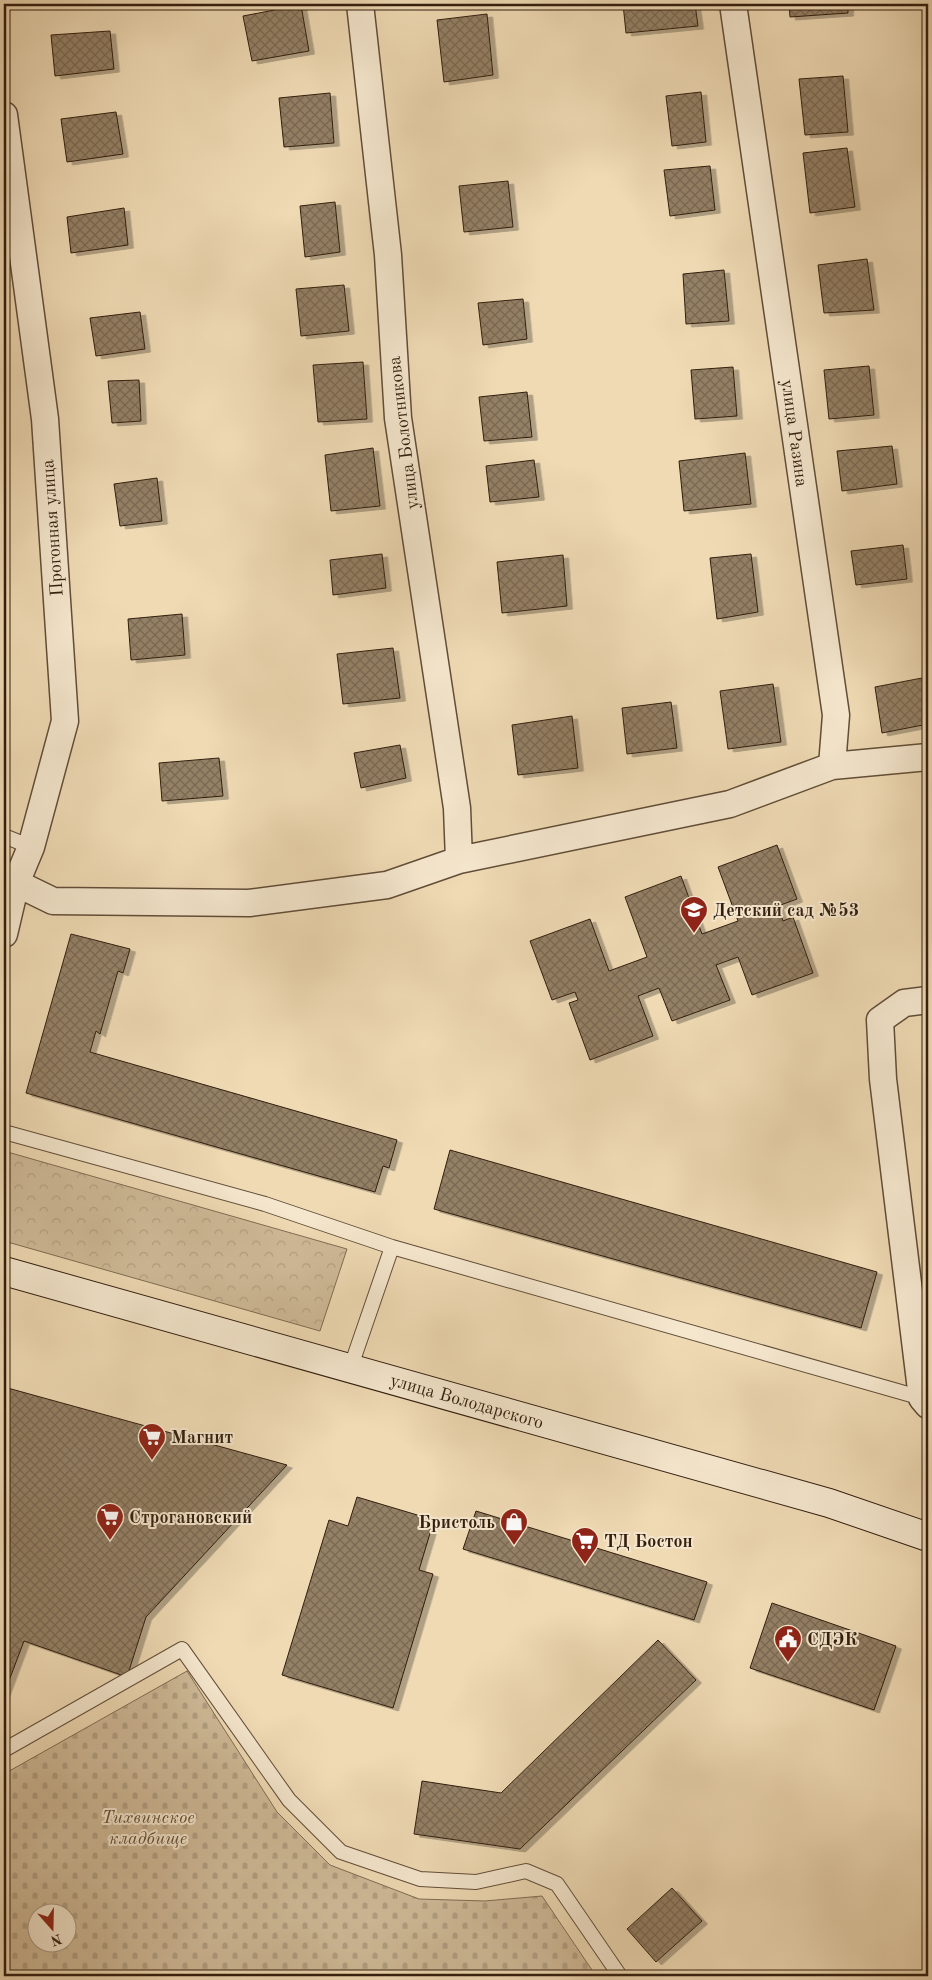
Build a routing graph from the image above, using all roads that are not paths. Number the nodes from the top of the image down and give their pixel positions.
1 (360, 4) edge
2 (733, 4) edge
3 (4, 115) edge
4 (928, 757) edge
5 (832, 766) junction
6 (4, 836) edge
7 (31, 848) junction
8 (459, 860) junction
9 (16, 883) junction
10 (4, 934) edge
11 (928, 1000) edge
12 (4, 1132) edge
13 (392, 1247) junction
14 (4, 1271) edge
15 (350, 1369) junction
16 (925, 1401) edge
17 (928, 1537) edge
18 (4, 1750) edge
19 (620, 1976) edge

1 - 8 street, улица Болотникова
2 - 5 street, улица Разина
3 - 7 street, Прогонная улица
4 - 5 street
5 - 8 street
6 - 7 lane
7 - 9 street, Прогонная улица
8 - 9 street
9 - 10 street, Прогонная улица
11 - 16 street
12 - 13 lane
13 - 15 lane
13 - 16 lane
14 - 15 main road, улица Володарского
15 - 17 main road, улица Володарского
18 - 19 lane

